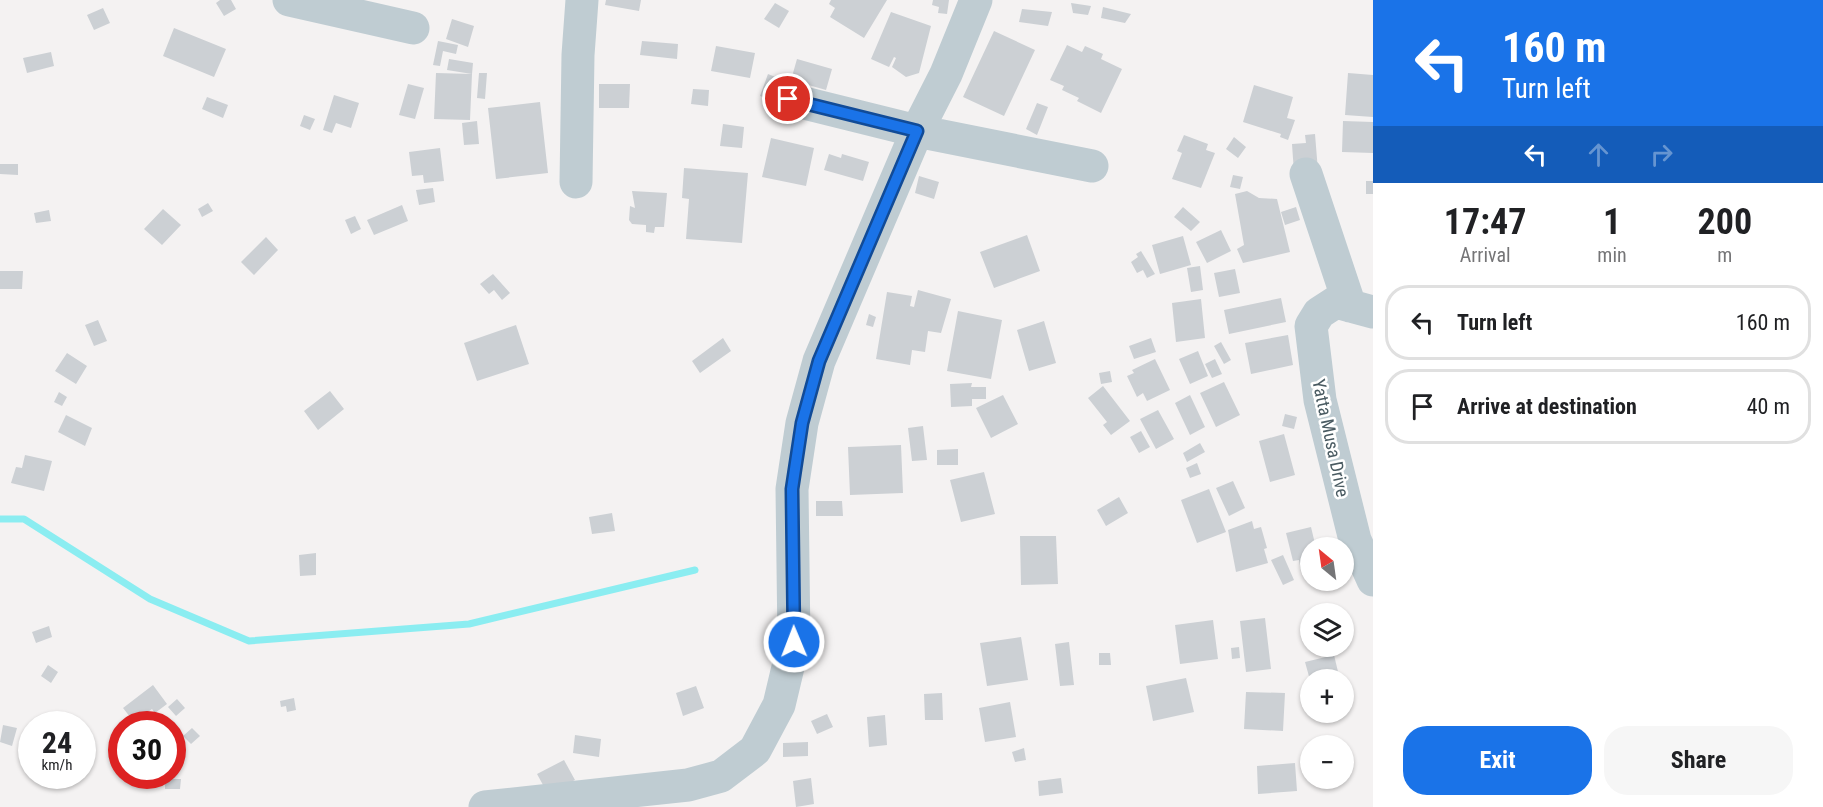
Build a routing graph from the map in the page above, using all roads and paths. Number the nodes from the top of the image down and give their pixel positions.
1 (289, 0) edge
2 (582, 0) edge
3 (976, 0) edge
4 (413, 28) dead end
5 (788, 99) dead end
6 (917, 131) junction
7 (1092, 166) dead end
8 (1306, 174) dead end
9 (576, 182) dead end
10 (1353, 307) edge
11 (1373, 580) edge
12 (485, 807) edge

1 - 4 street
2 - 9 street
3 - 6 street
5 - 6 street
6 - 7 street
6 - 12 street
8 - 10 street
10 - 11 street, Yatta Musa Drive

